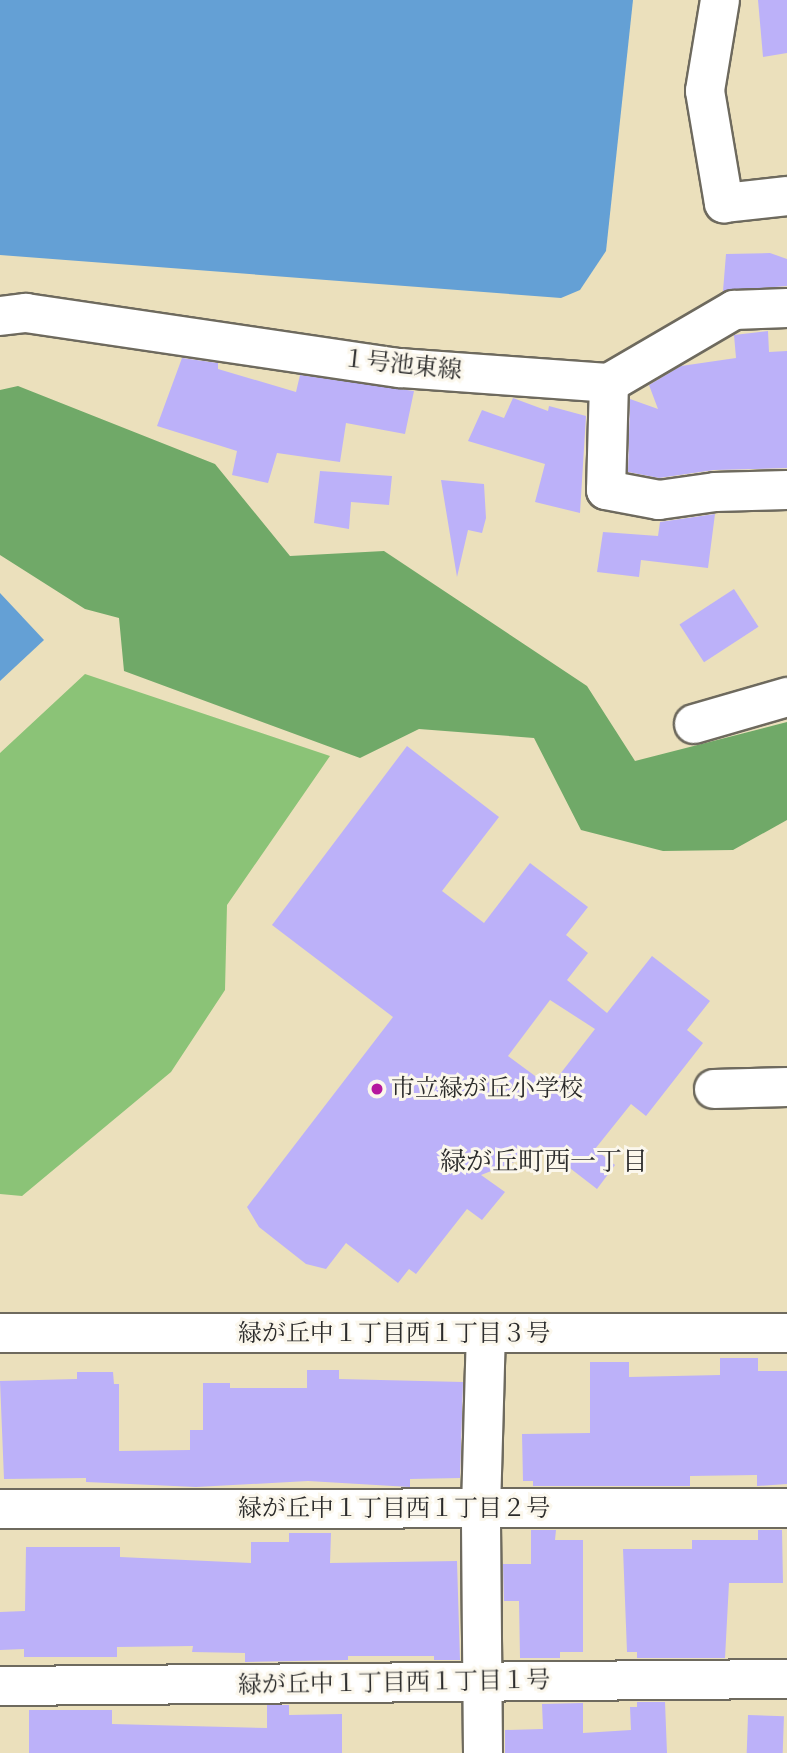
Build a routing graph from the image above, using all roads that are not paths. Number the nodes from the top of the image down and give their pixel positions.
1 (720, 0) edge
2 (787, 196) edge
3 (787, 308) edge
4 (0, 316) edge
5 (609, 383) junction
6 (787, 490) edge
7 (787, 697) edge
8 (694, 724) dead end
9 (787, 1087) edge
10 (714, 1089) dead end
11 (0, 1333) edge
12 (787, 1333) edge
13 (486, 1335) junction
14 (481, 1508) junction
15 (787, 1508) edge
16 (0, 1509) edge
17 (787, 1679) edge
18 (484, 1682) junction
19 (0, 1686) edge
20 (483, 1753) edge

1 - 2 street
3 - 5 street
4 - 5 street, １号池東線
5 - 6 street
7 - 8 street
9 - 10 street
11 - 13 street, 緑が丘中１丁目西１丁目３号
12 - 13 street, 緑が丘中１丁目西１丁目３号
13 - 14 street
14 - 15 street, 緑が丘中１丁目西１丁目２号
14 - 16 street, 緑が丘中１丁目西１丁目２号
14 - 18 street
17 - 18 street, 緑が丘中１丁目西１丁目１号
18 - 19 street, 緑が丘中１丁目西１丁目１号
18 - 20 street

